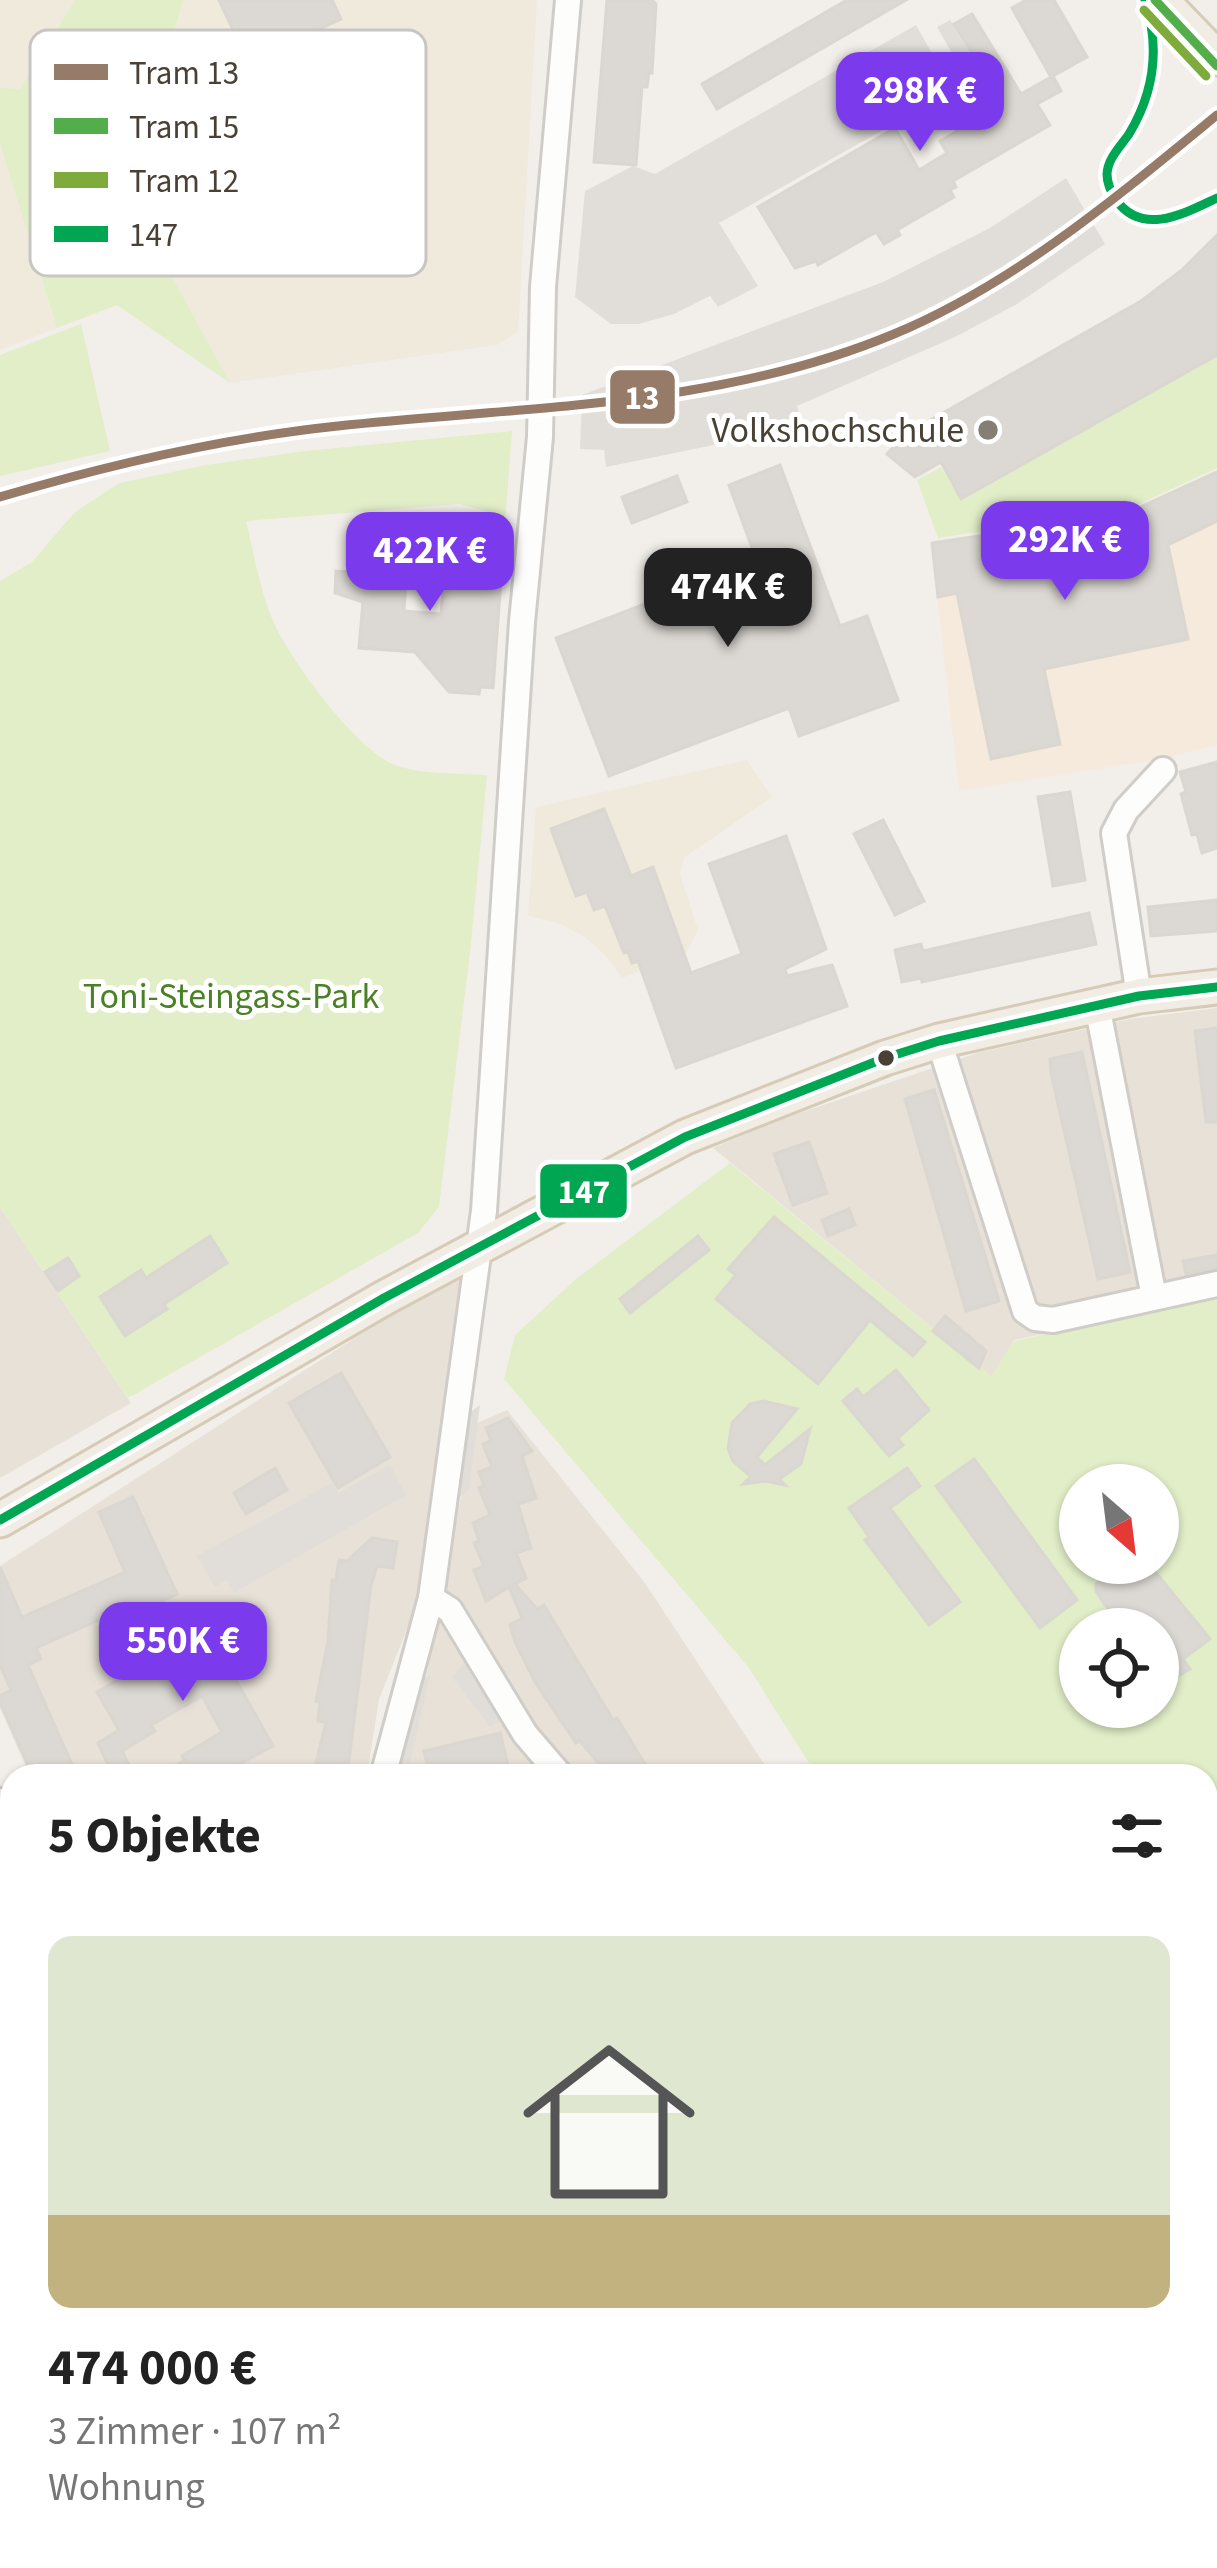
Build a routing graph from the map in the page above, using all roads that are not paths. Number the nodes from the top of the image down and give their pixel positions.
1 (568, 0) edge
2 (1161, 0) edge
3 (1217, 58) edge
4 (1163, 770) dead end
5 (1217, 987) edge
6 (1139, 996) junction
7 (1097, 1005) junction
8 (939, 1041) junction
9 (480, 1245) junction
10 (1217, 1284) edge
11 (1154, 1297) junction
12 (0, 1520) edge
13 (431, 1598) junction
14 (386, 1764) edge
15 (551, 1764) edge

1 - 9 street
2 - 3 main road
4 - 6 street
5 - 6 main road
6 - 7 main road
7 - 8 main road
7 - 11 street
8 - 9 main road
8 - 11 street
9 - 12 main road
9 - 13 street
10 - 11 street
13 - 14 street
13 - 15 street

